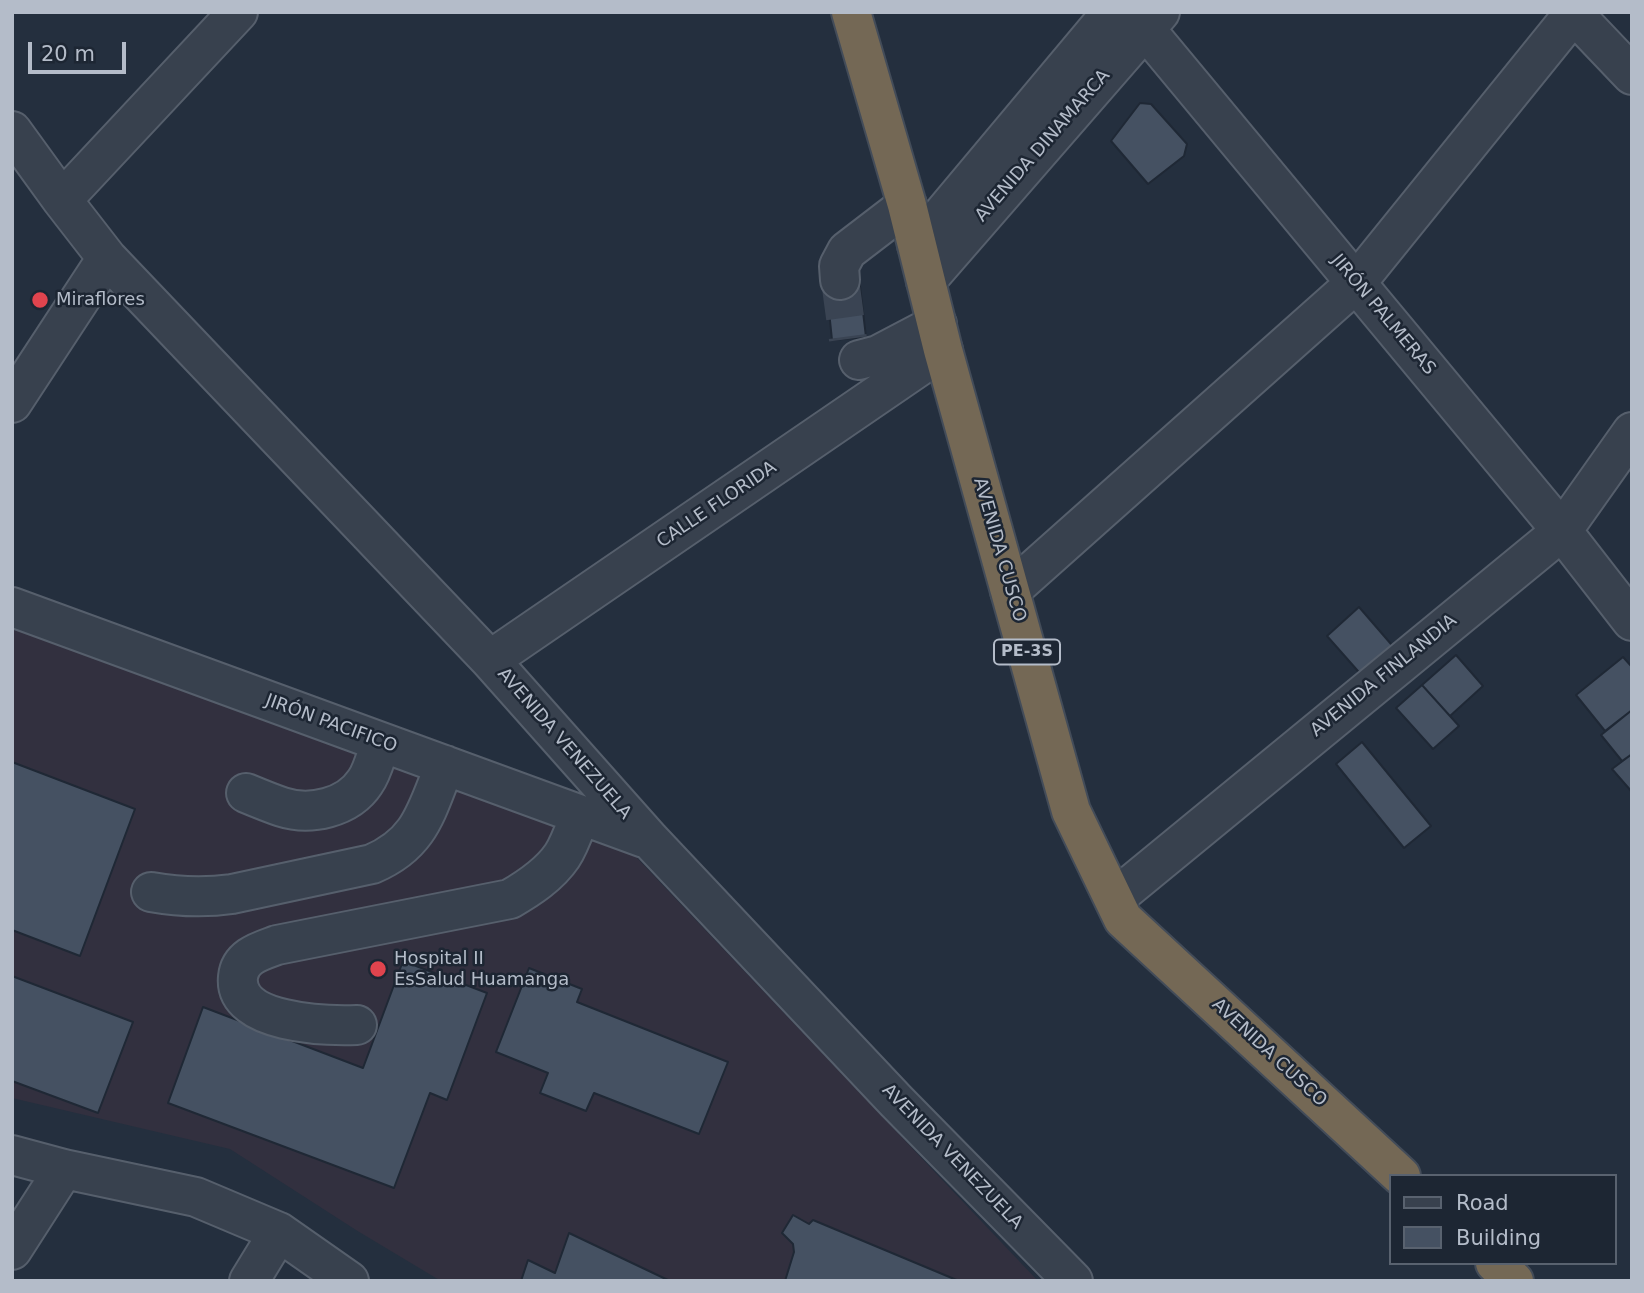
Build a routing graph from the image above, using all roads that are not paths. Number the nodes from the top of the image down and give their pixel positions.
1 (238, 12) edge
2 (851, 12) edge
3 (1112, 12) edge
4 (1574, 13) edge
5 (1146, 18) edge
6 (1632, 75) edge
7 (12, 131) edge
8 (62, 200) junction
9 (907, 205) junction
10 (107, 258) junction
11 (922, 263) junction
12 (840, 280) tunnel mouth
13 (1356, 283) junction
14 (940, 337) junction
15 (884, 390) junction
16 (15, 391) edge
17 (1632, 432) edge
18 (1562, 531) junction
19 (1010, 591) junction
20 (12, 607) edge
21 (1632, 621) edge
22 (490, 660) junction
23 (382, 742) junction
24 (445, 765) junction
25 (246, 793) dead end
26 (580, 815) junction
27 (650, 840) junction
28 (151, 892) dead end
29 (1114, 899) junction
30 (357, 1026) dead end
31 (12, 1155) edge
32 (64, 1169) junction
33 (1399, 1174) edge
34 (279, 1233) junction
35 (12, 1250) edge
36 (1497, 1265) edge
37 (249, 1281) edge
38 (349, 1281) edge
39 (1073, 1281) edge
40 (1514, 1281) edge

1 - 8 street
2 - 9 highway, AVENIDA CUSCO / PE-3S
3 - 11 street, AVENIDA DINAMARCA
4 - 6 street
4 - 13 street
5 - 11 street, AVENIDA DINAMARCA
5 - 13 street, JIRÓN PALMERAS
7 - 8 street, AVENIDA VENEZUELA
8 - 10 street, AVENIDA VENEZUELA
9 - 11 highway, AVENIDA CUSCO / PE-3S
9 - 12 street
10 - 16 street
10 - 22 street, AVENIDA VENEZUELA
11 - 14 highway, AVENIDA CUSCO / PE-3S
13 - 18 street, JIRÓN PALMERAS
13 - 19 street
14 - 15 street, CALLE FLORIDA
14 - 15 street
14 - 19 highway, AVENIDA CUSCO / PE-3S
15 - 22 street, CALLE FLORIDA
17 - 18 street, AVENIDA FINLANDIA
18 - 21 street, JIRÓN PALMERAS
18 - 29 street, AVENIDA FINLANDIA
19 - 29 highway, AVENIDA CUSCO / PE-3S
20 - 23 street, JIRÓN PACIFICO
22 - 27 street, AVENIDA VENEZUELA
23 - 24 street, JIRÓN PACIFICO
23 - 25 street
24 - 26 street, JIRÓN PACIFICO
24 - 28 street
26 - 27 street, JIRÓN PACIFICO
26 - 30 street
27 - 39 street, AVENIDA VENEZUELA
29 - 33 highway, AVENIDA CUSCO / PE-3S
31 - 32 street
32 - 34 street
32 - 35 street
34 - 37 street
34 - 38 street
36 - 40 highway

